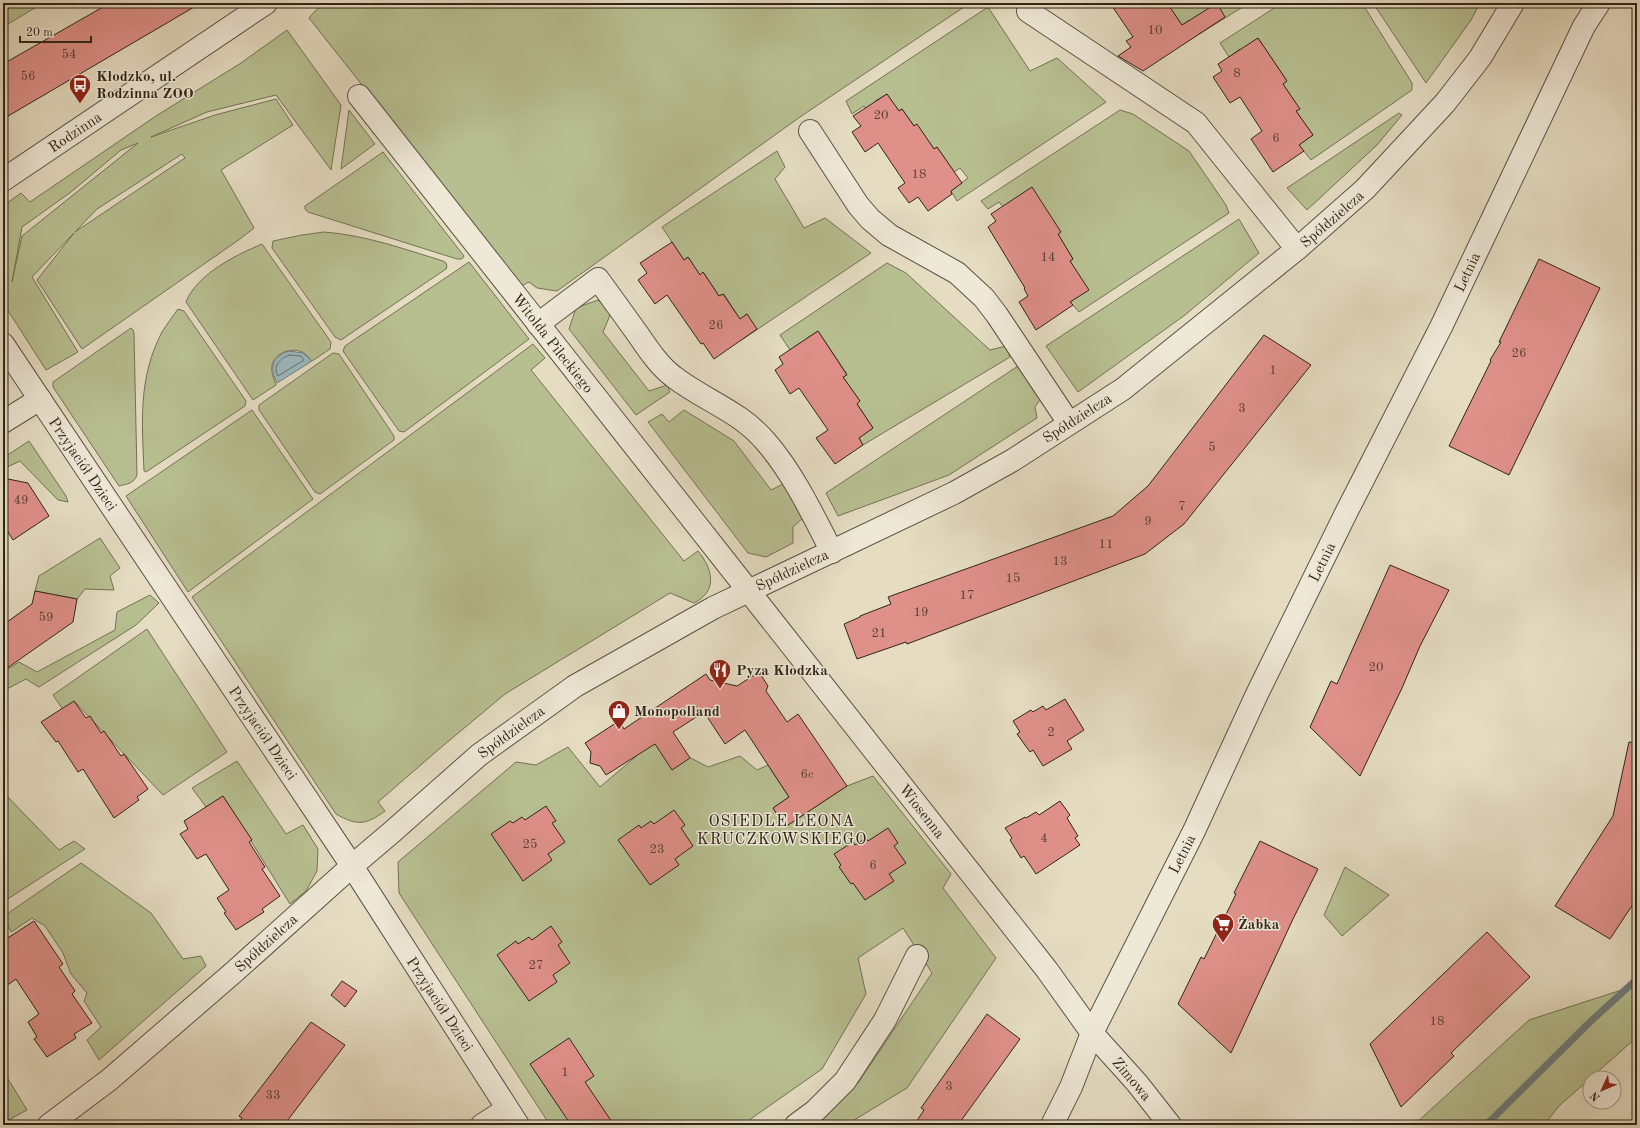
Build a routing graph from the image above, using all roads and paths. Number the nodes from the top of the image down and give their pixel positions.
1 (266, 3) edge
2 (1513, 3) edge
3 (1600, 3) edge
4 (1028, 11) dead end
5 (359, 96) dead end
6 (810, 131) dead end
7 (3, 180) edge
8 (1297, 249) junction
9 (538, 324) junction
10 (3, 344) edge
11 (40, 400) junction
12 (3, 422) edge
13 (1069, 423) junction
14 (832, 552) junction
15 (748, 590) junction
16 (352, 866) junction
17 (917, 956) dead end
18 (1092, 1033) junction
19 (512, 1117) edge
20 (49, 1125) edge
21 (482, 1125) edge
22 (796, 1125) edge
23 (1052, 1125) edge
24 (1170, 1125) edge

1 - 7 street, Rodzinna
2 - 8 street, Spółdzielcza
3 - 18 street, Letnia
4 - 8 street
5 - 9 street, Witolda Pileckiego
6 - 13 street
8 - 13 street, Spółdzielcza
9 - 14 street
9 - 15 street, Witolda Pileckiego
10 - 11 street, Przyjaciół Dzieci
11 - 12 street
11 - 16 street, Przyjaciół Dzieci
13 - 14 street, Spółdzielcza
14 - 15 street, Spółdzielcza
15 - 16 street, Spółdzielcza
15 - 18 street, Wiosenna
16 - 19 street, Przyjaciół Dzieci
16 - 20 street, Spółdzielcza
17 - 22 street
18 - 23 street, Letnia
18 - 24 street, Zimowa
19 - 21 street

